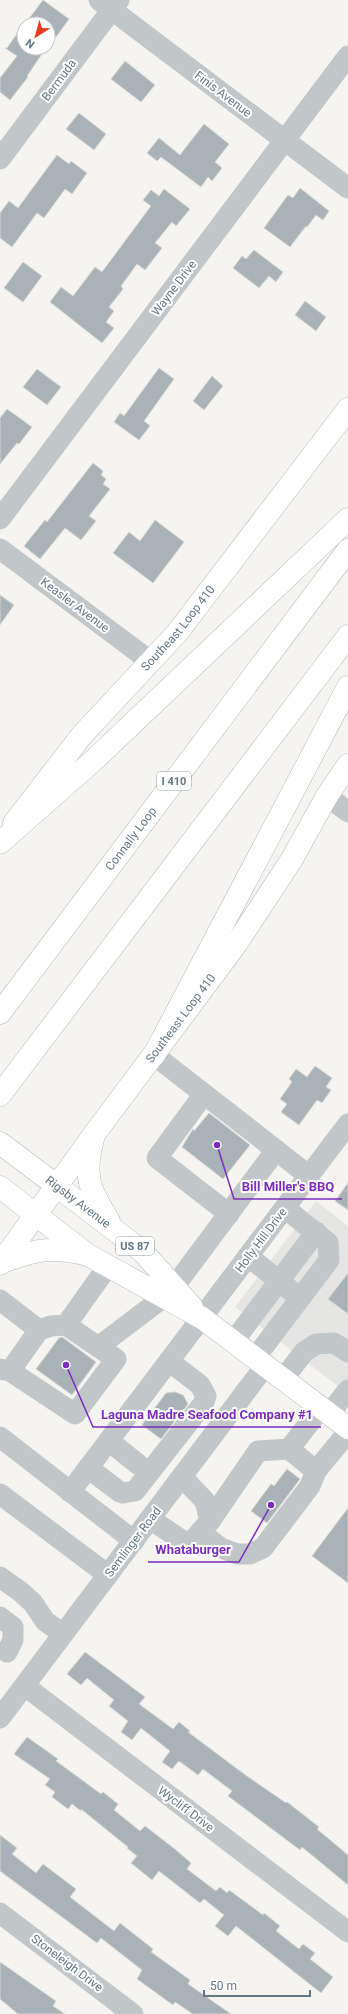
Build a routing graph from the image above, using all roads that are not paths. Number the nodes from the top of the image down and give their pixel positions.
1 (110, 3) edge
2 (348, 56) edge
3 (285, 141) junction
4 (0, 159) edge
5 (348, 188) edge
6 (348, 409) edge
7 (348, 518) edge
8 (0, 519) edge
9 (0, 549) edge
10 (348, 550) edge
11 (348, 636) edge
12 (150, 661) junction
13 (348, 687) edge
14 (348, 765) edge
15 (327, 796) junction
16 (348, 812) edge
17 (0, 842) edge
18 (0, 1013) edge
19 (154, 1055) junction
20 (204, 1094) junction
21 (0, 1095) edge
22 (348, 1124) edge
23 (95, 1133) junction
24 (0, 1143) edge
25 (276, 1150) junction
26 (309, 1176) junction
27 (56, 1186) junction
28 (0, 1187) edge
29 (285, 1208) junction
30 (228, 1214) junction
31 (36, 1215) junction
32 (115, 1230) junction
33 (316, 1232) junction
34 (88, 1255) junction
35 (248, 1256) junction
36 (0, 1263) edge
37 (108, 1266) junction
38 (279, 1281) junction
39 (169, 1292) junction
40 (300, 1298) junction
41 (0, 1300) edge
42 (202, 1318) junction
43 (66, 1325) junction
44 (39, 1330) junction
45 (233, 1342) junction
46 (98, 1347) junction
47 (348, 1352) edge
48 (169, 1361) junction
49 (260, 1362) junction
50 (5, 1370) edge
51 (283, 1379) junction
52 (348, 1390) edge
53 (325, 1411) junction
54 (348, 1428) edge
55 (348, 1432) edge
56 (0, 1437) edge
57 (108, 1441) junction
58 (289, 1450) junction
59 (139, 1465) dead end
60 (88, 1468) junction
61 (316, 1471) junction
62 (182, 1477) junction
63 (70, 1492) junction
64 (0, 1494) edge
65 (150, 1519) junction
66 (205, 1527) junction
67 (134, 1541) junction
68 (108, 1575) junction
69 (0, 1576) edge
70 (0, 1618) edge
71 (63, 1634) junction
72 (7, 1652) dead end
73 (25, 1686) junction
74 (0, 1718) edge
75 (0, 1913) edge
76 (348, 1932) edge
77 (133, 2014) edge

1 - 3 street, Finis Avenue
1 - 4 street, Bermuda
2 - 3 street, Wayne Drive
3 - 5 street, Finis Avenue
3 - 8 street, Wayne Drive
6 - 12 main road, Southeast Loop 410
7 - 17 main road
9 - 12 street, Keasler Avenue
10 - 18 main road, Connally Loop / I 410
11 - 21 main road
12 - 17 main road, Southeast Loop 410
13 - 19 main road
14 - 15 main road, Southeast Loop 410
15 - 16 street
15 - 19 main road, Southeast Loop 410
19 - 20 street
19 - 23 main road, Southeast Loop 410
20 - 25 street
20 - 30 street
22 - 26 street, Holly Hill Drive
23 - 27 main road, Southeast Loop 410
23 - 32 main road
24 - 27 main road, Rigsby Avenue / US 87
25 - 26 street
25 - 30 street
26 - 29 street, Holly Hill Drive
27 - 31 main road, Southeast Loop 410
27 - 32 main road, Rigsby Avenue / US 87
28 - 31 main road, Rigsby Avenue / US 87
29 - 33 street, Semlinger Road
29 - 35 street, Holly Hill Drive
30 - 39 street
31 - 34 main road, Rigsby Avenue / US 87
31 - 36 main road, Southeast Loop 410
32 - 39 main road, Rigsby Avenue / US 87
33 - 38 street
33 - 40 street, Semlinger Road
34 - 36 main road
34 - 37 main road, Rigsby Avenue / US 87
35 - 38 street
35 - 42 street, Holly Hill Drive
37 - 39 main road, Rigsby Avenue / US 87
37 - 43 street
38 - 40 street
38 - 45 street
39 - 42 main road, Rigsby Avenue / US 87
39 - 46 street
40 - 49 street, Semlinger Road
41 - 44 street
42 - 45 main road, Rigsby Avenue / US 87
42 - 48 street, Holly Hill Drive
43 - 44 street
43 - 46 street
44 - 50 street
45 - 49 main road, Rigsby Avenue / US 87
46 - 50 street
47 - 51 street
48 - 57 street, Holly Hill Drive
48 - 60 street
49 - 51 main road, Rigsby Avenue / US 87
49 - 62 street, Semlinger Road
51 - 53 main road, Rigsby Avenue / US 87
52 - 53 street
53 - 54 main road, Rigsby Avenue / US 87
53 - 58 street
55 - 61 street
56 - 63 street
57 - 59 street
57 - 60 street, Holly Hill Drive
58 - 61 street
58 - 66 street
60 - 63 street, Holly Hill Drive
61 - 66 street
62 - 65 street, Semlinger Road
62 - 66 street
63 - 67 street
64 - 68 street
65 - 66 street
65 - 67 street, Semlinger Road
67 - 68 street, Semlinger Road
68 - 71 street, Semlinger Road
69 - 71 street
70 - 72 street
71 - 73 street, Semlinger Road
73 - 74 street, Semlinger Road
73 - 76 street, Wycliff Drive
75 - 77 street, Stoneleigh Drive

